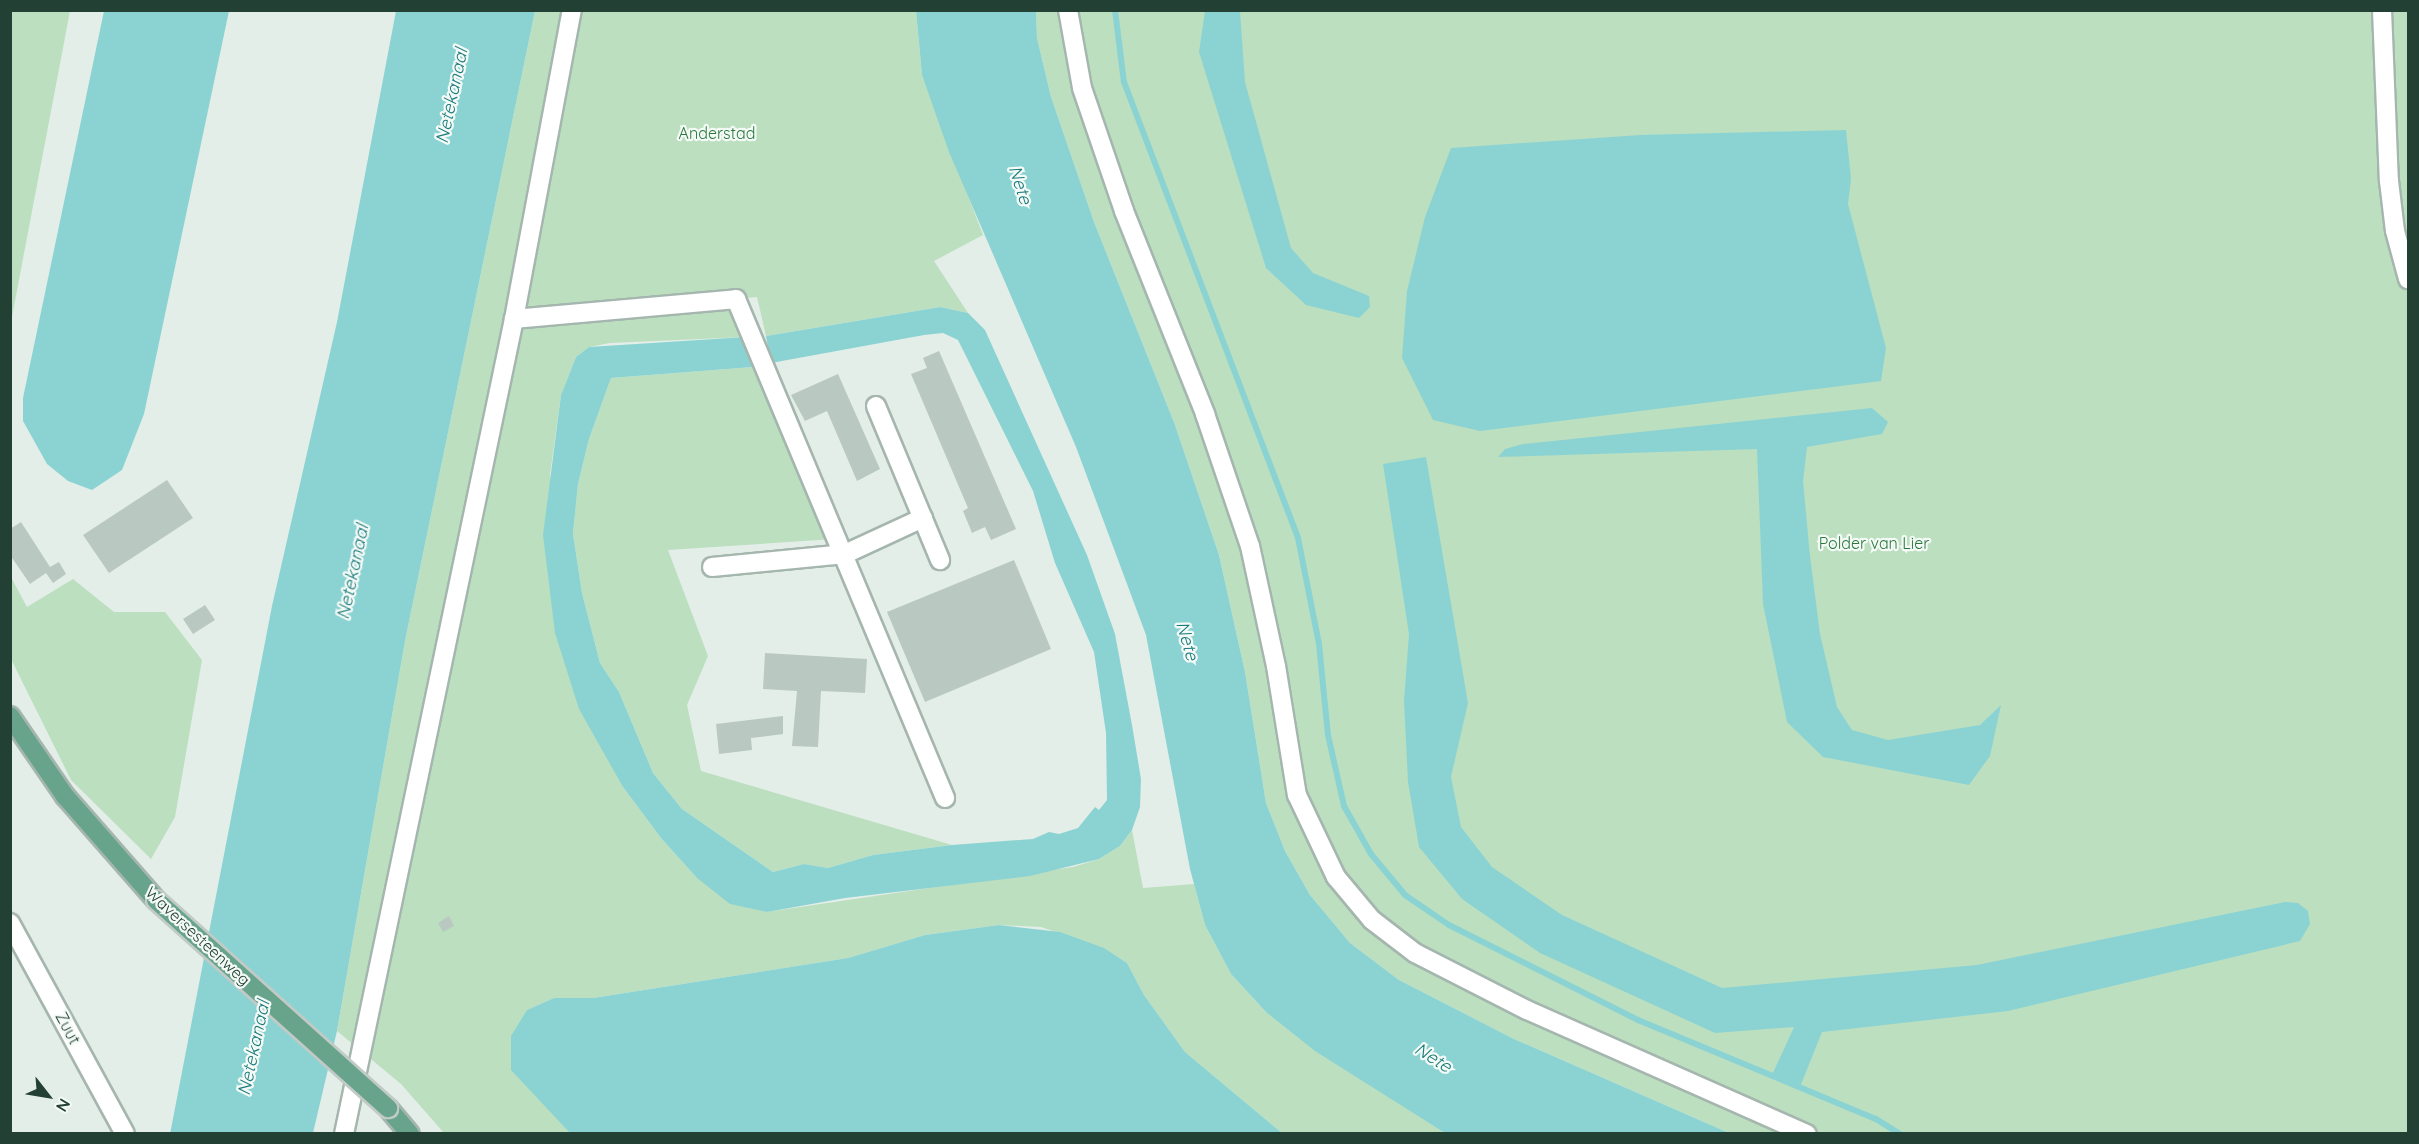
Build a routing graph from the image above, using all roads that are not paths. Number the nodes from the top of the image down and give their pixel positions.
1 (572, 10) edge
2 (1068, 10) edge
3 (2382, 10) edge
4 (2409, 279) edge
5 (514, 319) junction
6 (876, 406) dead end
7 (923, 518) junction
8 (845, 554) junction
9 (940, 560) dead end
10 (712, 567) dead end
11 (10, 716) edge
12 (945, 798) dead end
13 (10, 923) edge
14 (125, 1134) edge
15 (344, 1134) edge
16 (410, 1134) edge
17 (1807, 1134) edge

1 - 5 street
2 - 17 street
3 - 4 street
5 - 8 street
5 - 15 street
6 - 7 street
7 - 8 street
7 - 9 street
8 - 10 street
8 - 12 street
11 - 16 main road, Waversesteenweg, bridge
13 - 14 street, Zuut

